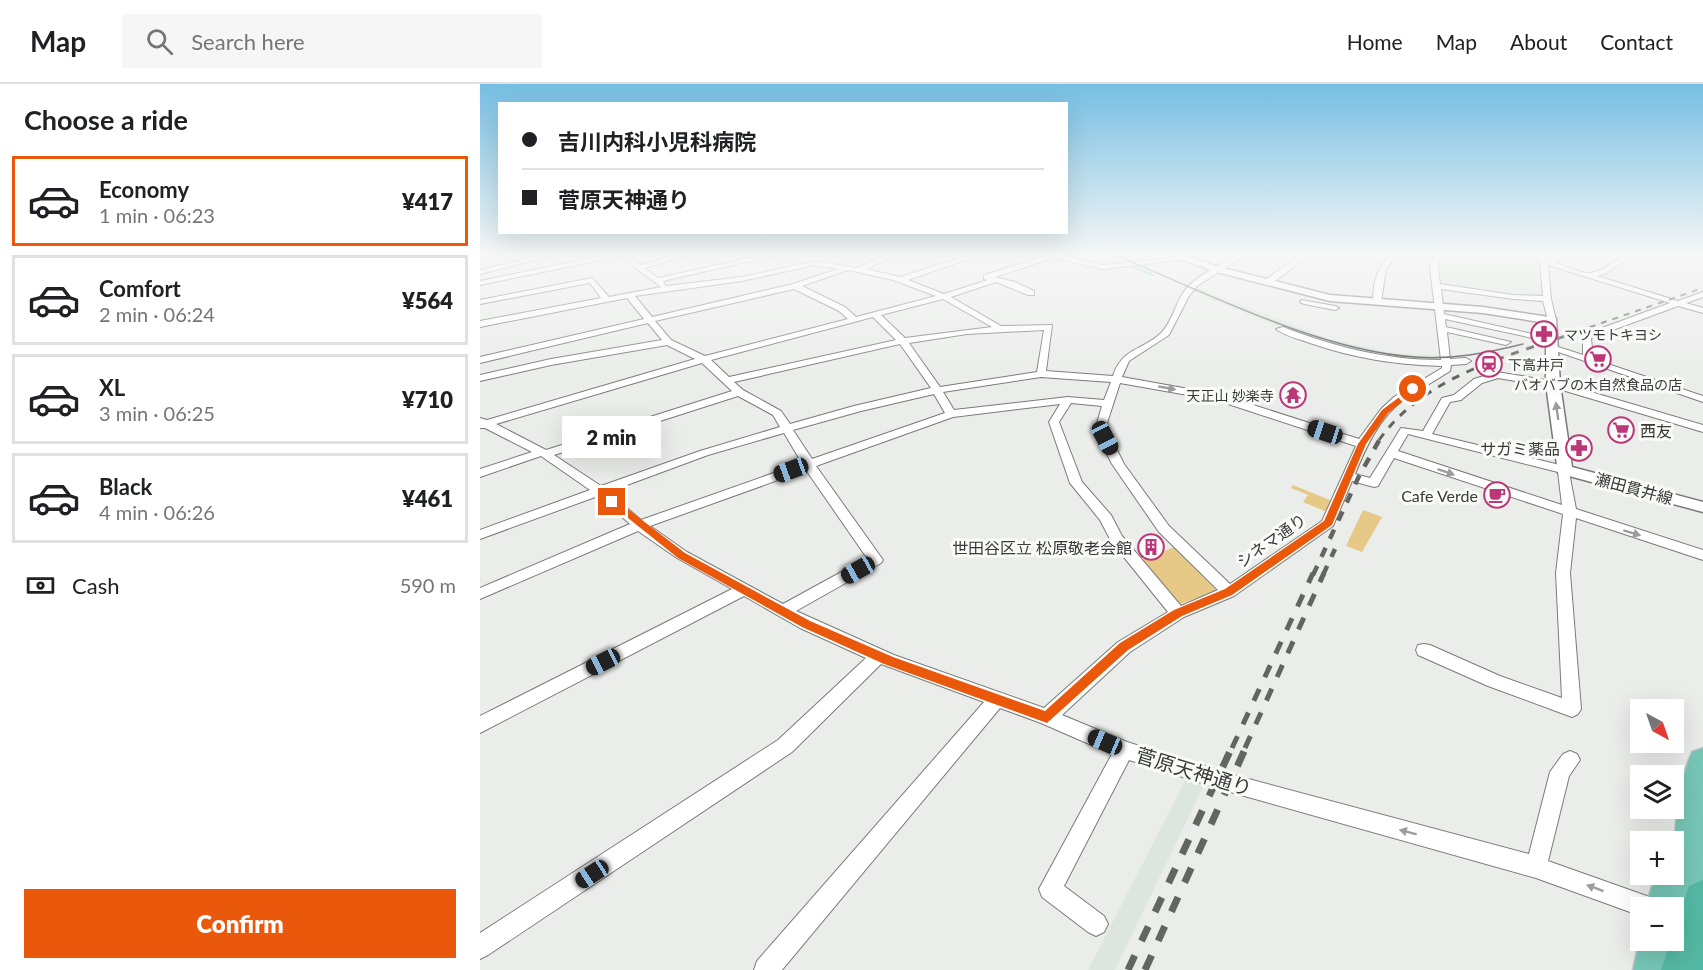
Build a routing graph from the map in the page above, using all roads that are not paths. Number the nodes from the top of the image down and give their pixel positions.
1 (519, 294) edge
2 (532, 294) edge
3 (603, 294) edge
4 (637, 294) edge
5 (758, 294) edge
6 (812, 294) edge
7 (940, 294) edge
8 (950, 294) edge
9 (1186, 294) edge
10 (1314, 294) edge
11 (1317, 294) edge
12 (1378, 294) edge
13 (1437, 294) edge
14 (1494, 294) edge
15 (1547, 294) edge
16 (1648, 294) edge
17 (1703, 294) edge
18 (630, 296) junction
19 (945, 296) junction
20 (1547, 298) junction
21 (607, 300) junction
22 (480, 302) edge
23 (1304, 302) junction
24 (1377, 302) junction
25 (1678, 304) junction
26 (1335, 308) dead end
27 (1297, 309) dead end
28 (1703, 311) edge
29 (544, 313) junction
30 (874, 314) junction
31 (1441, 317) junction
32 (649, 319) junction
33 (854, 319) junction
34 (1552, 320) junction
35 (480, 324) edge
36 (997, 326) junction
37 (1280, 329) dead end
38 (903, 340) junction
39 (668, 342) junction
40 (1506, 342) dead end
41 (1552, 343) junction
42 (704, 358) junction
43 (480, 360) edge
44 (1588, 360) junction
45 (1466, 361) dead end
46 (1448, 363) junction
47 (1041, 374) junction
48 (480, 378) edge
49 (1117, 379) junction
50 (729, 381) junction
51 (1553, 384) junction
52 (937, 390) junction
53 (739, 392) junction
54 (1703, 399) edge
55 (1068, 400) junction
56 (1108, 403) junction
57 (951, 414) junction
58 (482, 424) edge
59 (788, 428) junction
60 (1703, 429) edge
61 (1426, 435) junction
62 (1362, 444) junction
63 (544, 453) junction
64 (1391, 453) junction
65 (809, 464) junction
66 (1564, 470) junction
67 (480, 473) edge
68 (1350, 476) junction
69 (599, 491) junction
70 (1703, 507) edge
71 (1570, 514) junction
72 (639, 525) junction
73 (480, 535) edge
74 (1703, 555) edge
75 (745, 589) junction
76 (1228, 592) junction
77 (480, 594) edge
78 (785, 610) junction
79 (1178, 613) junction
80 (1424, 650) dead end
81 (879, 656) junction
82 (998, 699) junction
83 (1047, 717) junction
84 (480, 725) edge
85 (1124, 750) junction
86 (1570, 760) dead end
87 (1703, 762) edge
88 (1694, 814) junction
89 (1684, 844) edge
90 (1536, 867) junction
91 (1683, 897) edge
92 (1630, 901) edge
93 (1096, 924) dead end
94 (1684, 932) edge
95 (480, 947) edge
96 (1663, 951) edge
97 (1681, 951) edge
98 (766, 970) edge
99 (1652, 970) edge
100 (1682, 970) edge
101 (1701, 970) edge

1 - 22 street
2 - 29 street
3 - 21 street
4 - 18 street
5 - 32 street
6 - 33 street
7 - 19 street
8 - 19 street
9 - 49 street
10 - 23 street
11 - 24 main road
12 - 24 street
13 - 31 street
14 - 20 street
15 - 20 street
16 - 25 street
17 - 25 street
18 - 21 street
18 - 32 street
19 - 30 street
19 - 36 street
20 - 34 street
21 - 29 street
23 - 26 street
23 - 27 street
24 - 31 main road
25 - 28 street
25 - 44 street
29 - 35 street
30 - 33 street
30 - 38 street
31 - 34 main road
31 - 40 street
31 - 41 street
31 - 46 street
32 - 39 street
32 - 43 street
33 - 42 street
34 - 41 main road
36 - 38 street
36 - 47 street
37 - 46 street
38 - 50 street
38 - 52 street
39 - 42 street
39 - 48 street
41 - 44 street
41 - 51 main road
42 - 50 street
42 - 58 street
44 - 54 street
45 - 46 street
46 - 62 street, シネマ通り
47 - 49 street
47 - 52 street
49 - 56 street
49 -> 62 street
50 - 53 street
51 - 60 street
51 - 61 street
66 -> 51 main road
52 - 57 street
52 - 59 street
53 - 59 street
53 - 63 street
55 - 56 street
55 - 57 street
55 - 79 street
56 - 76 street
57 - 65 street
58 - 63 street, 菅原天神通り
59 - 65 street
59 - 69 street
61 - 64 street
61 - 66 street
62 - 68 street, シネマ通り
63 - 67 street
63 - 69 street, 菅原天神通り
64 - 68 street
64 -> 71 street
65 - 72 street
65 - 78 street
66 - 70 main road, 瀬田貫井線
66 - 71 street
68 - 76 street, シネマ通り
69 - 72 street, 菅原天神通り
69 - 73 street
71 -> 74 street
71 - 80 street
72 - 75 street, 菅原天神通り
72 - 77 street
75 - 78 street, 菅原天神通り
75 - 84 street
76 - 79 street, シネマ通り
78 - 81 street, 菅原天神通り
79 - 83 street, シネマ通り
81 - 82 street, 菅原天神通り
81 - 95 street
82 - 83 street, 菅原天神通り
82 - 98 street
83 - 85 street, 菅原天神通り
90 -> 85 street, 菅原天神通り
85 - 93 street
86 - 90 street
87 - 88 highway
88 - 89 highway
88 - 91 highway
92 -> 90 street, 菅原天神通り
94 - 101 highway
96 - 99 highway
97 - 100 highway

